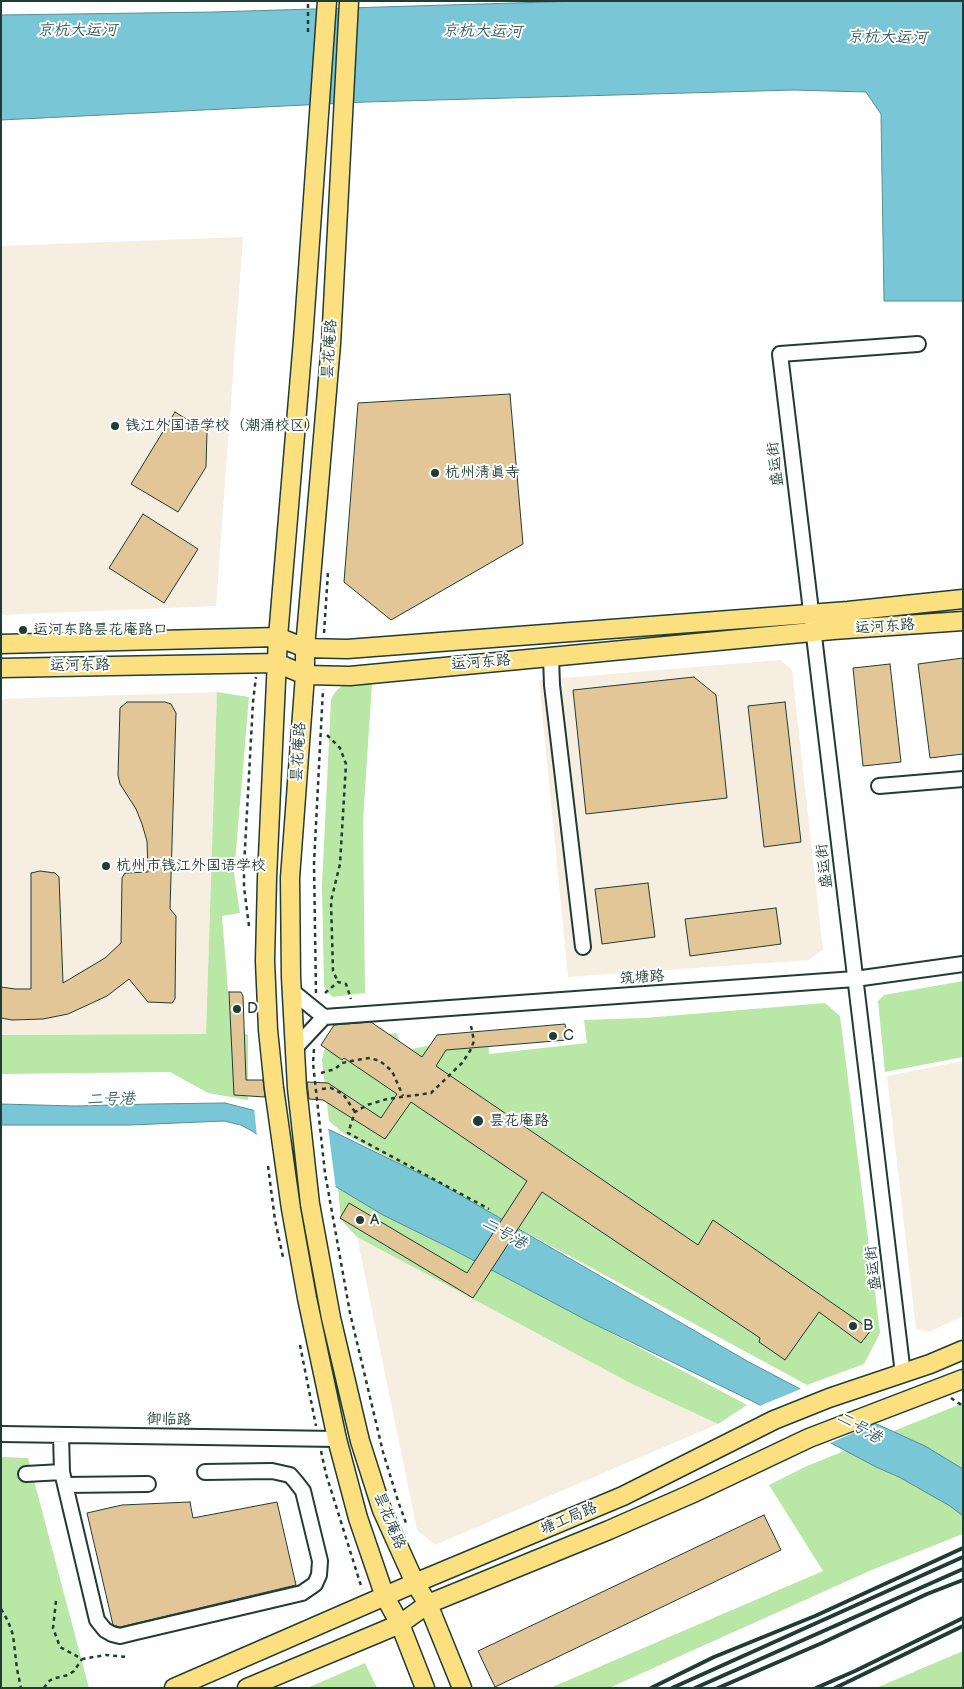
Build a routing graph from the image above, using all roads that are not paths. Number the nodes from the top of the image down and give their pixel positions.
1 (327, 1) edge
2 (349, 1) edge
3 (918, 344) dead end
4 (963, 599) edge
5 (811, 613) junction
6 (963, 621) edge
7 (813, 632) junction
8 (278, 637) junction
9 (1, 644) edge
10 (305, 648) junction
11 (551, 657) junction
12 (277, 663) junction
13 (1, 668) edge
14 (314, 675) junction
15 (963, 780) edge
16 (879, 786) dead end
17 (583, 947) dead end
18 (963, 964) edge
19 (855, 979) junction
20 (292, 992) junction
21 (318, 1018) junction
22 (295, 1048) junction
23 (963, 1350) edge
24 (904, 1374) junction
25 (963, 1379) edge
26 (1, 1434) edge
27 (61, 1435) junction
28 (337, 1439) junction
29 (205, 1472) dead end
30 (26, 1474) dead end
31 (63, 1479) junction
32 (148, 1484) dead end
33 (415, 1583) junction
34 (385, 1597) junction
35 (428, 1604) junction
36 (400, 1624) junction
37 (174, 1688) edge
38 (247, 1688) edge
39 (425, 1688) edge
40 (462, 1688) edge

1 - 8 main road, 昙花庵路
2 - 10 main road, 昙花庵路
3 - 5 street, 盛运街
4 - 5 main road, 运河东路
5 - 7 street, 盛运街
5 - 10 main road, 运河东路
6 - 7 main road, 运河东路
7 - 11 main road, 运河东路
7 - 19 street, 盛运街
8 - 9 main road, 运河东路
8 - 10 main road, 运河东路
8 - 12 main road, 昙花庵路
10 - 14 main road, 昙花庵路
11 - 14 main road, 运河东路
11 - 17 street
12 - 13 main road, 运河东路
12 - 14 main road, 运河东路
12 - 28 main road, 昙花庵路
14 - 20 main road, 昙花庵路
15 - 16 street
18 - 19 street, 筑塘路
19 - 21 street, 筑塘路
19 - 24 street, 盛运街
20 - 21 street
20 - 22 main road, 昙花庵路
21 - 22 street
22 - 33 main road, 昙花庵路
23 - 24 main road, 塘工局路
24 - 33 main road, 塘工局路
25 - 35 main road, 塘工局路
26 - 27 street, 御临路
27 - 28 street, 御临路
27 - 31 street
28 - 34 main road, 昙花庵路
29 - 31 street
30 - 31 street
31 - 32 street
33 - 34 main road, 塘工局路
33 - 35 main road, 昙花庵路
34 - 36 main road, 昙花庵路
34 - 37 main road, 塘工局路
35 - 36 main road, 塘工局路
35 - 40 main road, 昙花庵路
36 - 38 main road, 塘工局路
36 - 39 main road, 昙花庵路

